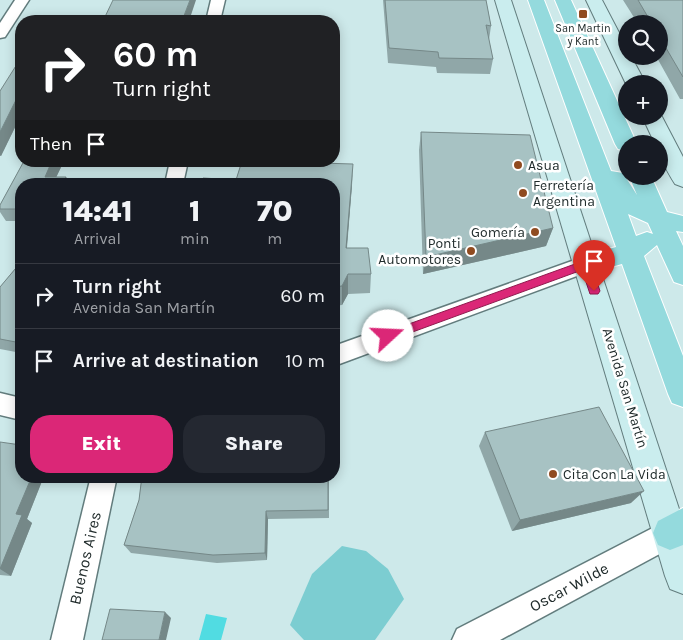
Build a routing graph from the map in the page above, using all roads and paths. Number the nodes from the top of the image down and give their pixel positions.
1 (22, 0) edge
2 (218, 0) edge
3 (504, 0) edge
4 (536, 0) edge
5 (563, 0) edge
6 (594, 0) edge
7 (214, 15) edge
8 (0, 34) edge
9 (632, 75) edge
10 (581, 120) junction
11 (656, 125) edge
12 (622, 135) edge
13 (683, 179) edge
14 (646, 185) edge
15 (672, 224) edge
16 (631, 252) junction
17 (586, 264) junction
18 (683, 275) edge
19 (340, 354) edge
20 (683, 394) edge
21 (0, 404) edge
22 (15, 408) edge
23 (102, 483) edge
24 (677, 529) edge
25 (683, 576) edge
26 (67, 640) edge
27 (468, 640) edge

1 - 8 street
2 - 7 street
3 - 17 main road, Avenida San Martín
4 - 10 main road
5 - 12 main road
6 - 9 main road
10 - 15 main road
10 - 16 main road
11 - 13 main road
14 - 15 main road
15 - 16 main road
15 - 18 main road
16 - 17 main road
16 - 20 main road
17 - 19 street
17 - 24 main road, Avenida San Martín
21 - 22 street
23 - 26 street, Buenos Aires
24 - 25 main road, Avenida San Martín
24 - 27 street, Oscar Wilde

